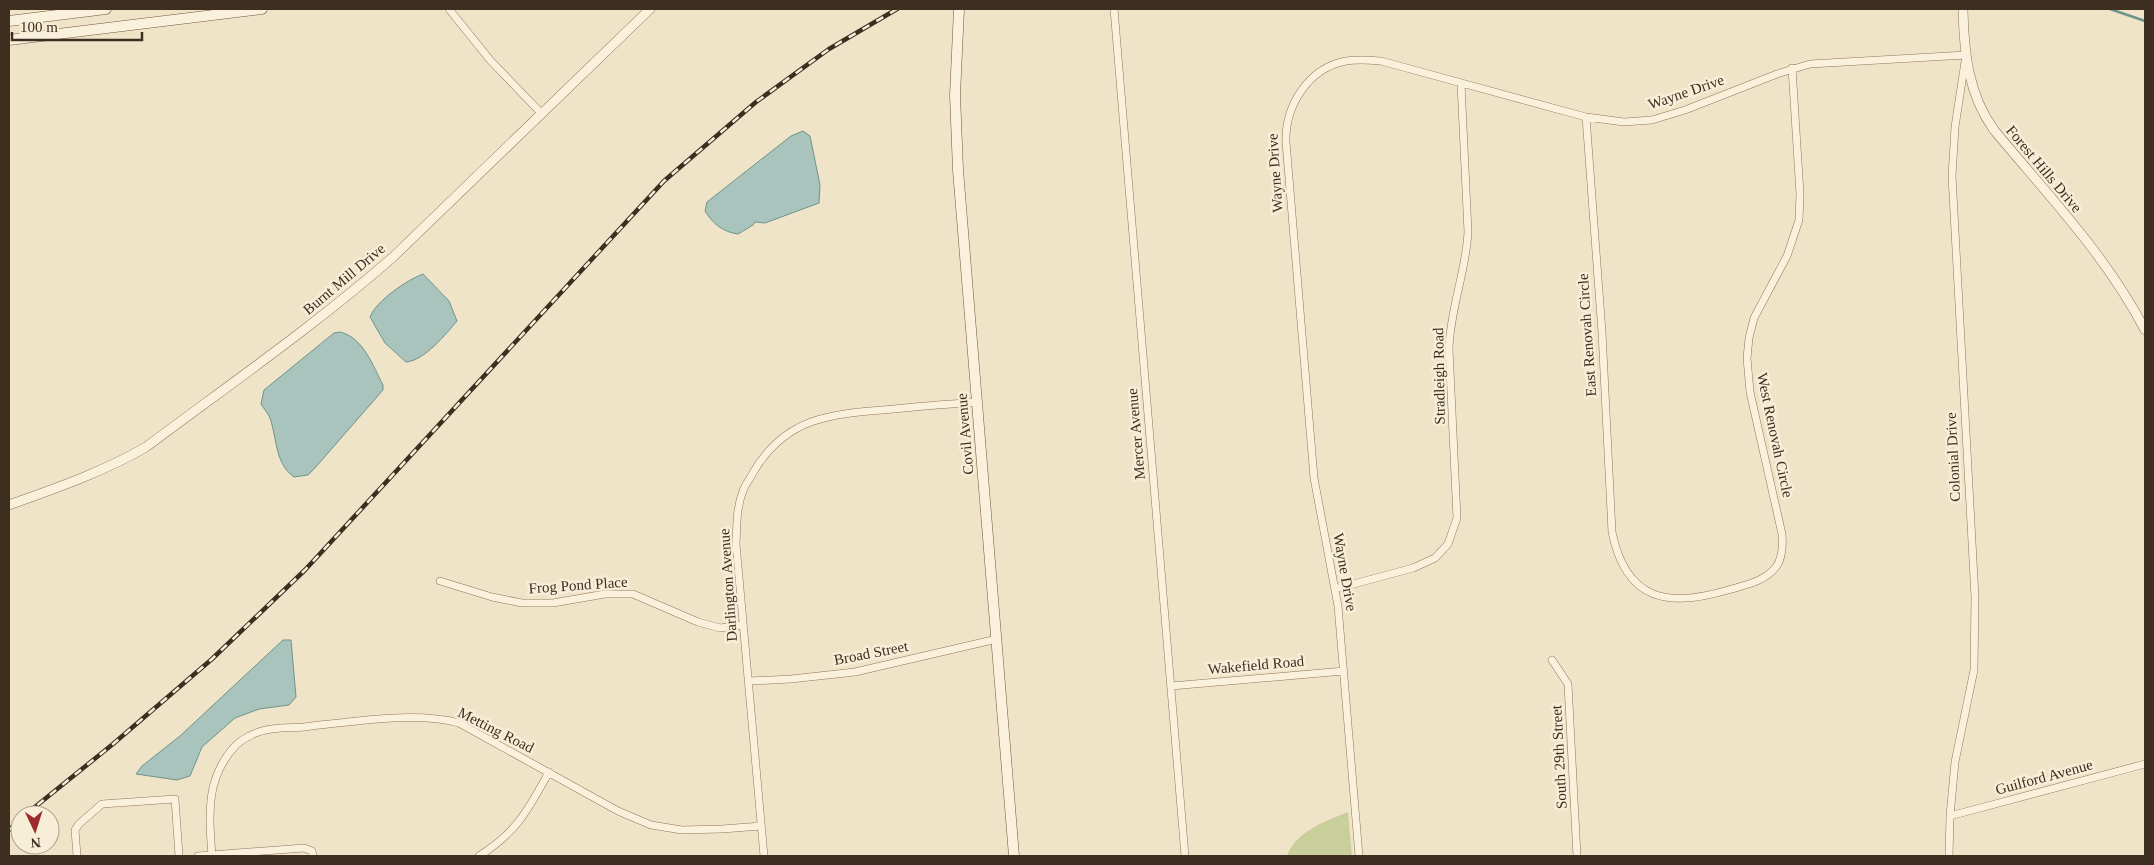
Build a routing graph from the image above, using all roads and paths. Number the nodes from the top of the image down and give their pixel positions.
1 (106, 9) edge
2 (262, 9) edge
3 (449, 9) edge
4 (650, 9) edge
5 (959, 9) edge
6 (1114, 9) edge
7 (1963, 9) edge
8 (9, 21) edge
9 (9, 40) edge
10 (1966, 55) junction
11 (1792, 68) junction
12 (1461, 84) junction
13 (542, 114) junction
14 (1586, 117) junction
15 (2145, 330) edge
16 (978, 402) junction
17 (9, 505) edge
18 (1616, 550) joint
19 (440, 581) dead end
20 (1335, 589) junction
21 (744, 625) junction
22 (996, 639) junction
23 (1552, 660) dead end
24 (1344, 671) junction
25 (749, 682) junction
26 (1171, 686) junction
27 (2145, 764) edge
28 (549, 772) junction
29 (1950, 816) junction
30 (761, 826) junction
31 (77, 856) edge
32 (179, 856) edge
33 (198, 856) edge
34 (212, 856) edge
35 (313, 856) edge
36 (479, 856) edge
37 (764, 856) edge
38 (1014, 856) edge
39 (1185, 856) edge
40 (1359, 856) edge
41 (1577, 856) edge
42 (1950, 856) edge

1 - 8 main road
2 - 9 main road
3 - 13 street
4 - 13 street, Burnt Mill Drive
5 - 16 main road, Covil Avenue
6 - 26 street, Mercer Avenue
7 - 10 street, Forest Hills Drive
10 - 11 street, Wayne Drive
10 - 15 street, Forest Hills Drive
10 - 29 street, Colonial Drive
11 - 14 street, Wayne Drive
11 - 18 street, West Renovah Circle
12 - 14 street, Wayne Drive
12 - 20 street, Stradleigh Road
12 - 20 street, Wayne Drive
13 - 17 street, Burnt Mill Drive
14 - 18 street, East Renovah Circle
16 - 21 street, Darlington Avenue
16 - 22 main road, Covil Avenue
19 - 21 street, Frog Pond Place
20 - 24 street, Wayne Drive
21 - 25 street, Darlington Avenue
22 - 25 street, Broad Street
22 - 38 main road, Covil Avenue
23 - 41 street, South 29th Street
24 - 26 street, Wakefield Road
24 - 40 street, Wayne Drive
25 - 30 street, Darlington Avenue
26 - 39 street, Mercer Avenue
27 - 29 street, Guilford Avenue
28 - 30 street, Metting Road
28 - 34 street, Metting Road
28 - 36 street
29 - 42 street, Colonial Drive
30 - 37 street, Darlington Avenue
31 - 32 street
33 - 34 street
34 - 35 street

